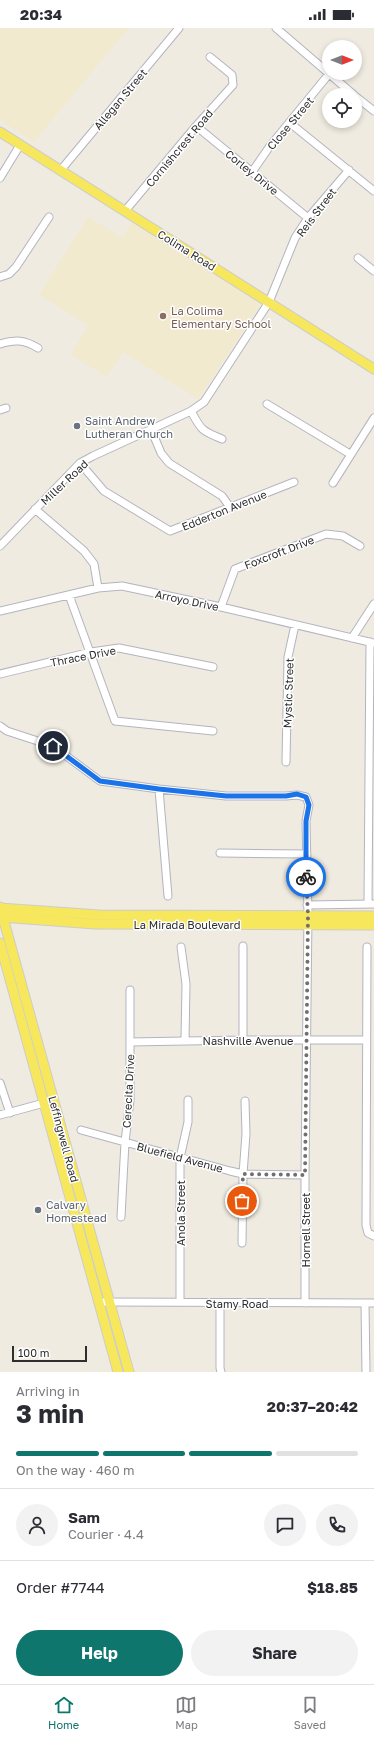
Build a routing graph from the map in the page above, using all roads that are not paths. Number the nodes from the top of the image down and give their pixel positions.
1 (179, 28) edge
2 (276, 28) edge
3 (210, 57) dead end
4 (322, 68) edge
5 (324, 80) edge
6 (336, 80) edge
7 (346, 88) edge
8 (362, 101) edge
9 (374, 111) edge
10 (290, 123) junction
11 (196, 126) junction
12 (0, 132) edge
13 (20, 145) junction
14 (349, 170) junction
15 (60, 171) junction
16 (252, 172) junction
17 (0, 178) edge
18 (374, 191) edge
19 (126, 211) junction
20 (49, 217) dead end
21 (308, 218) junction
22 (358, 258) dead end
23 (374, 271) edge
24 (0, 277) edge
25 (269, 302) junction
26 (0, 344) edge
27 (38, 348) dead end
28 (374, 369) edge
29 (267, 404) dead end
30 (191, 411) junction
31 (374, 418) edge
32 (151, 429) junction
33 (222, 438) dead end
34 (350, 454) junction
35 (80, 463) junction
36 (294, 482) dead end
37 (333, 483) dead end
38 (230, 507) junction
39 (35, 509) junction
40 (0, 546) edge
41 (360, 546) dead end
42 (98, 588) junction
43 (69, 595) junction
44 (374, 604) edge
45 (221, 607) junction
46 (0, 612) edge
47 (295, 625) junction
48 (352, 638) junction
49 (372, 643) edge
50 (91, 652) junction
51 (213, 667) dead end
52 (0, 674) edge
53 (0, 726) edge
54 (213, 731) dead end
55 (286, 762) dead end
56 (159, 789) junction
57 (371, 789) edge
58 (220, 853) dead end
59 (307, 854) junction
60 (168, 896) dead end
61 (371, 904) edge
62 (308, 905) junction
63 (1, 911) edge
64 (308, 915) junction
65 (374, 916) edge
66 (307, 925) junction
67 (374, 925) edge
68 (0, 943) edge
69 (242, 946) dead end
70 (367, 947) dead end
71 (181, 948) dead end
72 (130, 990) dead end
73 (185, 1040) junction
74 (243, 1040) junction
75 (306, 1040) junction
76 (366, 1040) junction
77 (130, 1042) junction
78 (0, 1083) edge
79 (188, 1100) dead end
80 (245, 1100) dead end
81 (54, 1101) junction
82 (44, 1103) junction
83 (10, 1113) junction
84 (0, 1115) edge
85 (81, 1130) dead end
86 (125, 1142) junction
87 (180, 1158) junction
88 (243, 1174) junction
89 (305, 1175) junction
90 (121, 1217) dead end
91 (374, 1236) edge
92 (242, 1243) dead end
93 (99, 1302) junction
94 (110, 1302) junction
95 (180, 1302) junction
96 (220, 1303) junction
97 (305, 1303) junction
98 (365, 1303) junction
99 (374, 1303) edge
100 (118, 1372) edge
101 (128, 1372) edge
102 (222, 1372) edge
103 (366, 1372) edge

1 - 15 street, Allegan Street
2 - 4 street
3 - 11 street, Cornishcrest Road
5 - 10 street, Close Street
6 - 7 street
8 - 9 street
10 - 14 street
10 - 16 street, Close Street
11 - 16 street, Corley Drive
11 - 19 street, Cornishcrest Road
12 - 13 main road, Colima Road
13 - 15 main road, Colima Road
13 - 17 street
14 - 18 street
14 - 21 street, Reis Street
15 - 19 main road, Colima Road
16 - 21 street, Corley Drive
19 - 25 main road, Colima Road
20 - 24 street
21 - 25 street, Reis Street
22 - 23 street
25 - 28 main road, Colima Road
25 - 30 street, Miller Road
26 - 27 street
29 - 34 street
30 - 32 street, Miller Road
30 - 33 street
31 - 34 street
32 - 35 street, Miller Road
32 - 38 street
34 - 37 street
35 - 38 street, Edderton Avenue
35 - 39 street, Miller Road
36 - 38 street, Edderton Avenue
39 - 40 street, Miller Road
39 - 42 street
41 - 45 street, Foxcroft Drive
42 - 43 street, Arroyo Drive
42 - 45 street, Arroyo Drive
43 - 46 street, Arroyo Drive
43 - 50 street
44 - 48 street
45 - 47 street, Arroyo Drive
47 - 48 street, Arroyo Drive
47 - 55 street, Mystic Street
48 - 49 street, Arroyo Drive
49 - 57 street
50 - 51 street, Thrace Drive
50 - 52 street, Thrace Drive
50 - 54 street
53 - 56 street
56 - 59 street, Hornell Street
56 - 60 street
57 - 61 street
58 - 59 street
59 - 62 street, Hornell Street
61 - 62 street
62 - 64 street, Hornell Street
63 - 64 main road, La Mirada Boulevard
63 - 66 main road, La Mirada Boulevard
63 - 81 main road, Leffingwell Road
64 - 65 main road, La Mirada Boulevard
64 - 66 street, Hornell Street
66 - 67 main road, La Mirada Boulevard
66 - 75 street, Hornell Street
68 - 82 main road, Leffingwell Road
69 - 74 street
70 - 76 street
71 - 73 street
72 - 77 street, Cerecita Drive
73 - 74 street, Nashville Avenue
73 - 77 street, Nashville Avenue
74 - 75 street, Nashville Avenue
75 - 76 street, Nashville Avenue
75 - 89 street, Hornell Street
76 - 91 street
77 - 86 street, Cerecita Drive
78 - 83 street
79 - 87 street, Anola Street
80 - 88 street
81 - 82 street
81 - 94 main road, Leffingwell Road
82 - 83 street
82 - 93 main road, Leffingwell Road
83 - 84 street
85 - 86 street, Bluefield Avenue
86 - 87 street, Bluefield Avenue
86 - 90 street, Cerecita Drive
87 - 88 street, Bluefield Avenue
87 - 95 street, Anola Street
88 - 89 street, Bluefield Avenue
88 - 92 street
89 - 97 street, Hornell Street
93 - 94 street, Stamy Road
93 - 100 main road, Leffingwell Road
94 - 95 street, Stamy Road
94 - 101 main road, Leffingwell Road
95 - 96 street, Stamy Road
96 - 97 street, Stamy Road
96 - 102 street
97 - 98 street, Stamy Road
98 - 99 street, Stamy Road
98 - 103 street

